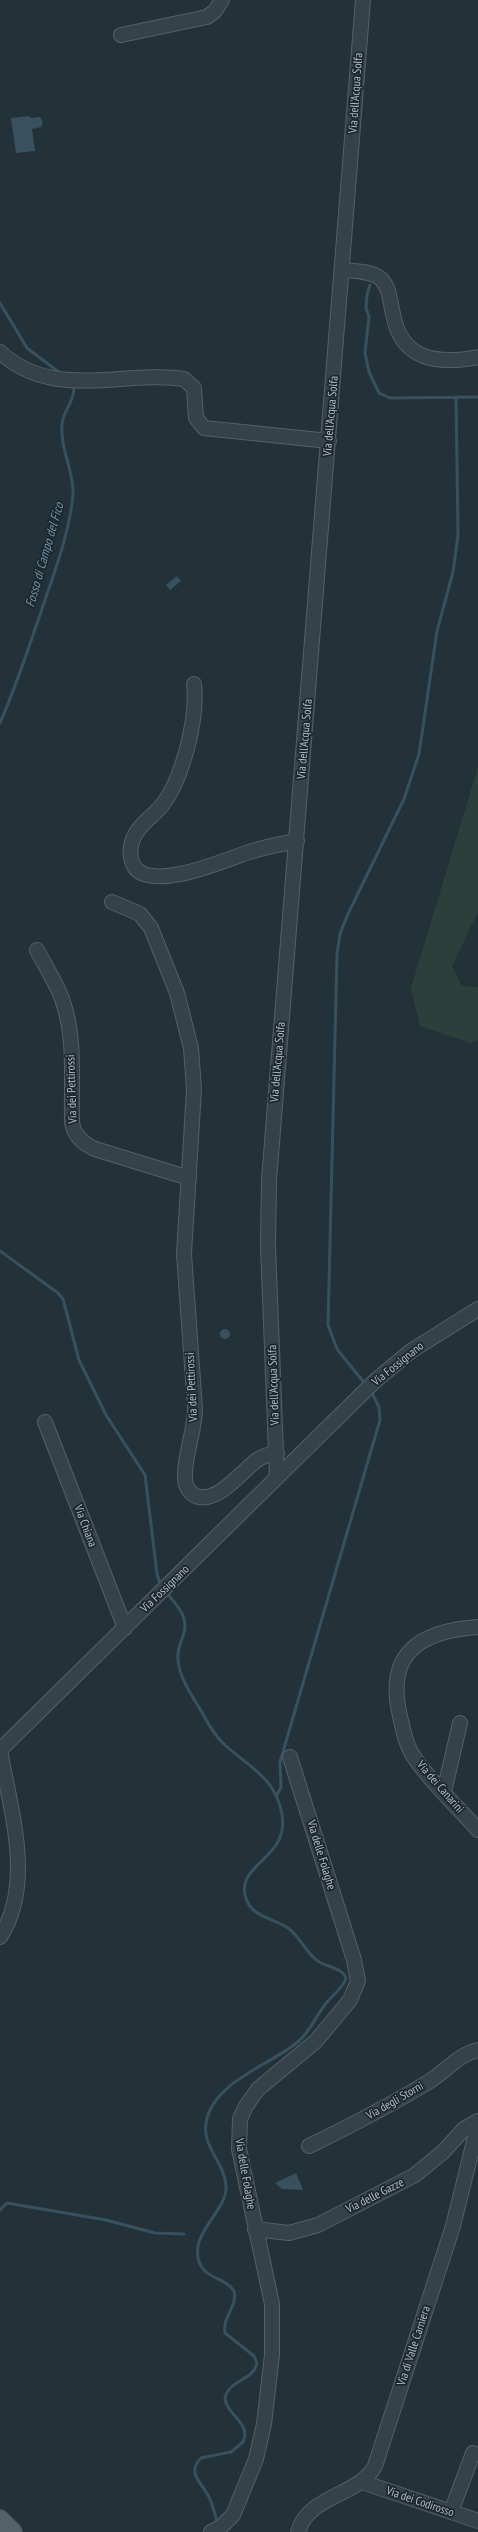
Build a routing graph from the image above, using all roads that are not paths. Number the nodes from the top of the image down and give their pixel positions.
1 (222, 0) edge
2 (363, 0) edge
3 (121, 34) dead end
4 (343, 270) junction
5 (0, 352) edge
6 (478, 356) edge
7 (329, 441) junction
8 (194, 684) dead end
9 (297, 841) junction
10 (112, 902) dead end
11 (37, 950) dead end
12 (189, 1178) junction
13 (478, 1309) edge
14 (46, 1422) dead end
15 (276, 1453) junction
16 (277, 1478) junction
17 (478, 1627) edge
18 (126, 1628) junction
19 (460, 1723) dead end
20 (0, 1749) edge
21 (290, 1757) dead end
22 (444, 1792) junction
23 (478, 1830) edge
24 (0, 1937) edge
25 (478, 2050) edge
26 (478, 2121) edge
27 (478, 2125) edge
28 (309, 2146) dead end
29 (255, 2229) junction
30 (473, 2453) dead end
31 (362, 2482) junction
32 (451, 2512) junction
33 (0, 2519) edge
34 (478, 2521) edge
35 (13, 2532) edge
36 (211, 2532) edge
37 (298, 2532) edge

1 - 3 street
2 - 4 street, Via dell'Acqua Solfa
4 - 6 street
4 - 7 street, Via dell'Acqua Solfa
5 - 7 street
7 - 9 street, Via dell'Acqua Solfa
8 - 9 street
9 - 15 street, Via dell'Acqua Solfa
10 - 12 street, Via dei Pettirossi
11 - 12 street, Via dei Pettirossi
12 - 15 street, Via dei Pettirossi
13 - 16 street, Via Fossignano
14 - 18 street, Via Chiana
15 - 16 street, Via dell'Acqua Solfa
16 - 18 street, Via Fossignano
17 - 22 street, Via dei Canarini
18 - 20 street, Via Fossignano
19 - 22 street
20 - 24 street, Via Fossignano
21 - 29 street, Via delle Folaghe
22 - 23 street, Via dei Canarini
25 - 28 street, Via degli Storni
26 - 29 street, Via delle Gazze
27 - 31 street, Via di Valle Carniera
29 - 36 street, Via delle Folaghe
30 - 32 street
31 - 32 street, Via dei Codirosso
31 - 37 street, Via di Valle Carniera
32 - 34 street, Via dei Codirosso
33 - 35 main road

